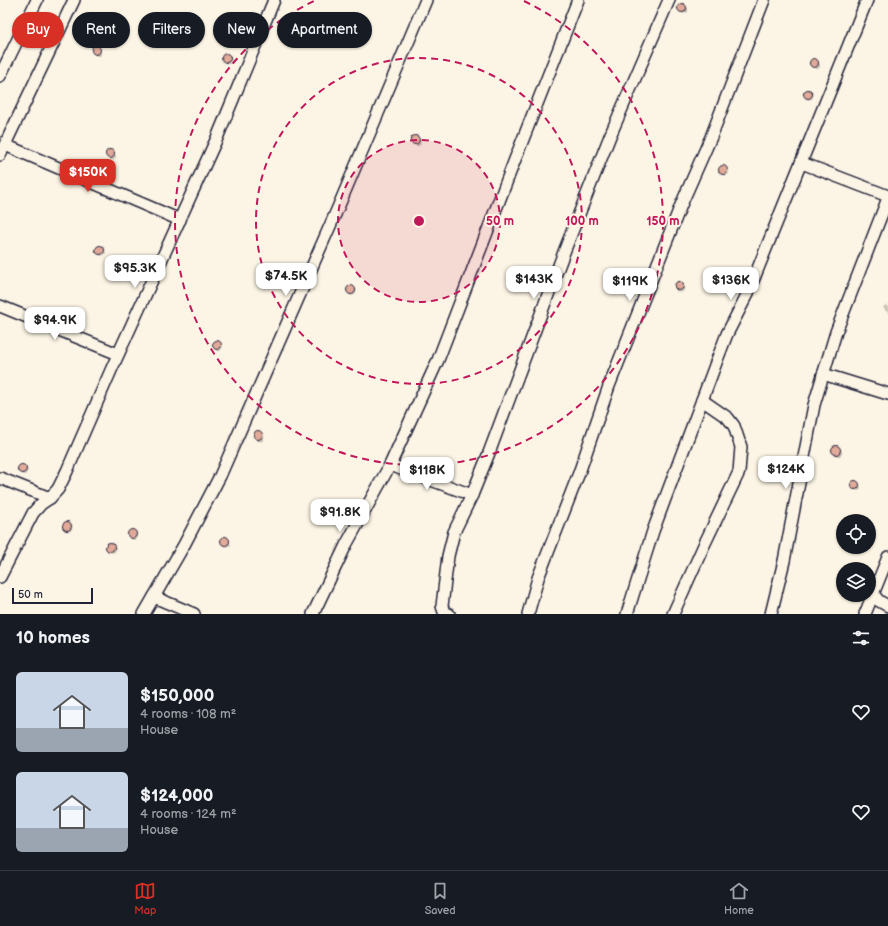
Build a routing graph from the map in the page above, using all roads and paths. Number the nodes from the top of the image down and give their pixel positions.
1 (37, 0) edge
2 (74, 0) edge
3 (274, 0) edge
4 (426, 0) edge
5 (578, 0) edge
6 (669, 0) edge
7 (764, 0) edge
8 (867, 0) edge
9 (0, 76) edge
10 (2, 150) edge
11 (802, 163) junction
12 (888, 197) edge
13 (180, 220) junction
14 (0, 306) edge
15 (118, 354) junction
16 (823, 374) junction
17 (888, 394) edge
18 (702, 400) junction
19 (390, 464) junction
20 (0, 478) edge
21 (472, 495) junction
22 (50, 498) junction
23 (888, 557) edge
24 (0, 577) edge
25 (876, 587) edge
26 (154, 597) junction
27 (876, 598) edge
28 (870, 602) edge
29 (888, 606) edge
30 (144, 614) edge
31 (194, 614) edge
32 (313, 614) edge
33 (449, 614) edge
34 (528, 614) edge
35 (627, 614) edge
36 (673, 614) edge
37 (771, 614) edge
38 (866, 614) edge

1 - 9 street
2 - 10 street
3 - 13 street
4 - 26 street
5 - 19 street
6 - 21 street
7 - 34 street
8 - 11 street
10 - 13 street
11 - 12 street
11 - 18 street
12 - 16 street
13 - 15 street
14 - 15 street
15 - 22 street
16 - 17 street
16 - 37 street
18 - 35 street
18 - 36 street
19 - 21 street
19 - 32 street
20 - 22 street
21 - 33 street
22 - 24 street
23 - 25 street
26 - 30 street
26 - 31 street
27 - 29 street
28 - 38 street

